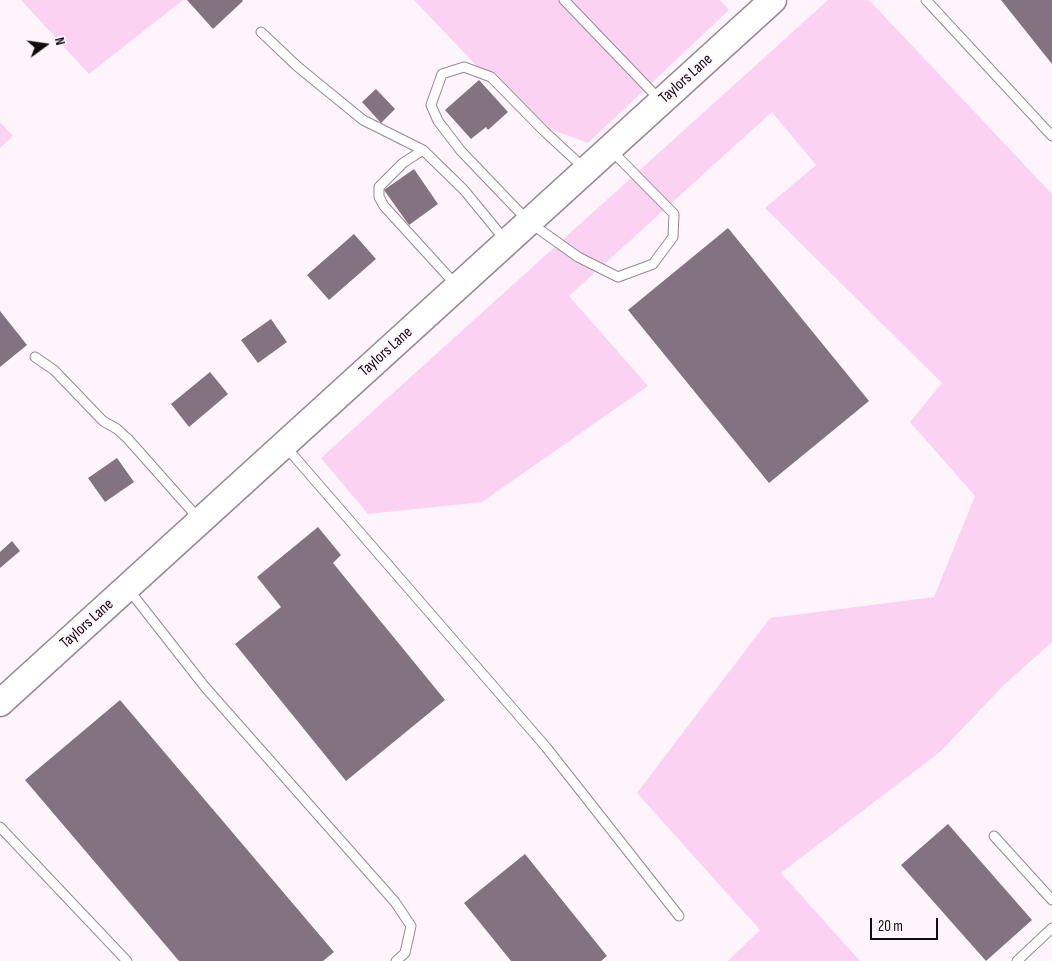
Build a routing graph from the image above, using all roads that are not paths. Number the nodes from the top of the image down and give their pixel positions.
1 (564, 0) edge
2 (926, 0) edge
3 (762, 6) edge
4 (261, 32) dead end
5 (661, 101) junction
6 (1052, 136) edge
7 (610, 148) junction
8 (423, 150) junction
9 (586, 170) junction
10 (529, 222) junction
11 (507, 242) junction
12 (457, 287) junction
13 (35, 357) dead end
14 (284, 444) junction
15 (201, 521) junction
16 (127, 588) junction
17 (0, 703) edge
18 (0, 827) edge
19 (994, 836) dead end
20 (1052, 900) edge
21 (680, 916) dead end
22 (1052, 928) edge
23 (127, 961) edge
24 (396, 961) edge
25 (1017, 961) edge

1 - 5 lane
2 - 6 lane
3 - 5 street, Taylors Lane
4 - 8 lane
5 - 7 street, Taylors Lane
7 - 9 street, Taylors Lane
7 - 10 lane
8 - 11 lane
8 - 12 lane
9 - 10 street, Taylors Lane
9 - 10 lane
10 - 11 street, Taylors Lane
11 - 12 street, Taylors Lane
12 - 14 street, Taylors Lane
13 - 15 lane
14 - 15 street, Taylors Lane
14 - 21 lane
15 - 16 street, Taylors Lane
16 - 17 street, Taylors Lane
16 - 24 lane
18 - 23 lane
19 - 20 lane
22 - 25 lane

